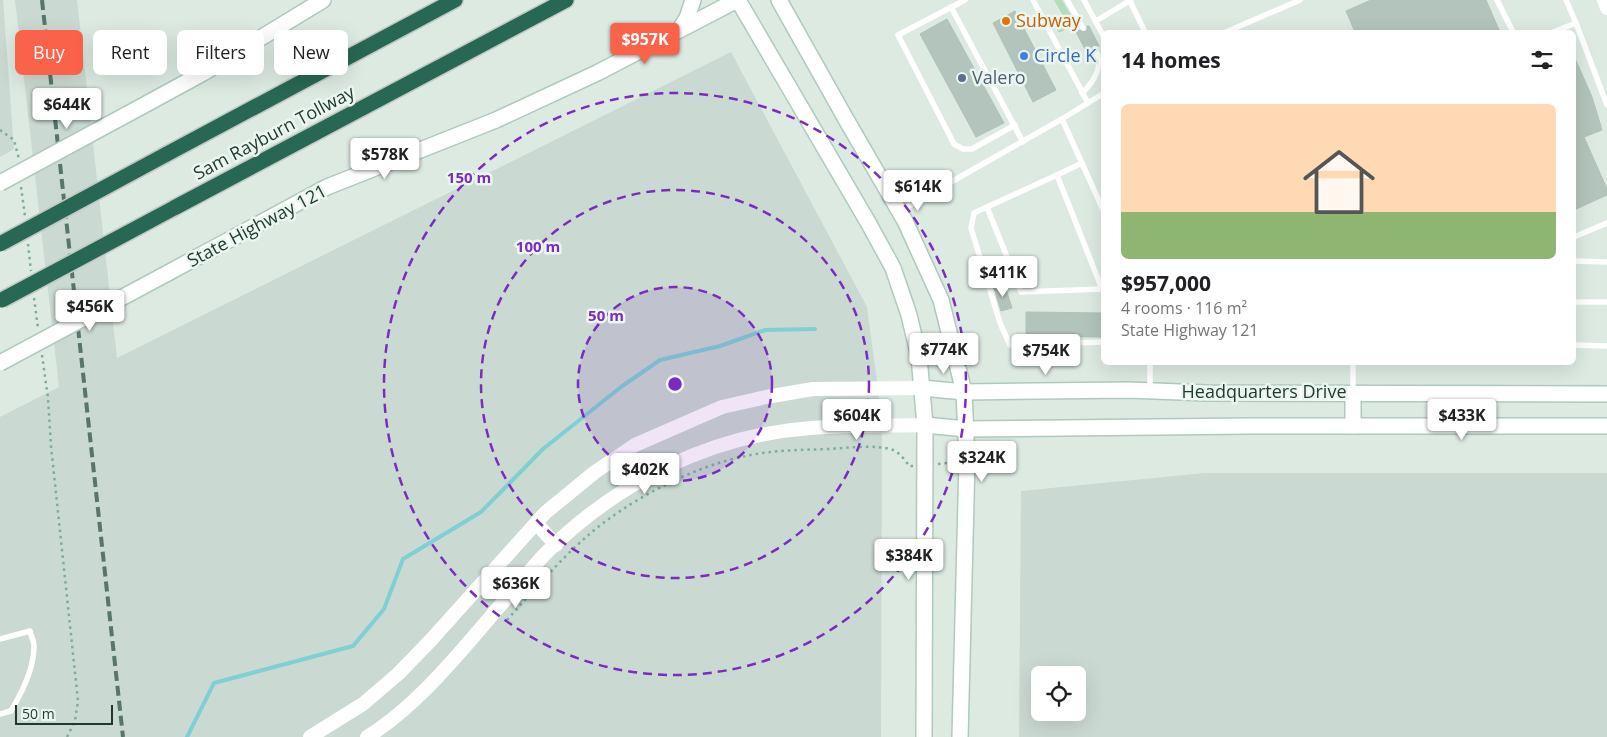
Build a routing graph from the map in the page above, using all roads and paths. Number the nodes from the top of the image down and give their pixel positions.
1 (323, 0) edge
2 (456, 0) edge
3 (566, 0) edge
4 (693, 0) edge
5 (737, 0) edge
6 (780, 0) edge
7 (965, 0) edge
8 (1033, 0) edge
9 (1067, 0) edge
10 (1084, 0) edge
11 (1131, 0) edge
12 (1300, 0) edge
13 (1497, 0) edge
14 (1566, 0) edge
15 (1604, 0) edge
16 (951, 7) junction
17 (1607, 8) edge
18 (1096, 21) junction
19 (1576, 23) junction
20 (1083, 28) dead end
21 (680, 29) junction
22 (1145, 30) edge
23 (1232, 30) edge
24 (1512, 30) edge
25 (1558, 30) edge
26 (1101, 31) edge
27 (1095, 49) dead end
28 (1082, 93) junction
29 (1101, 95) edge
30 (1088, 103) junction
31 (1607, 105) edge
32 (1062, 120) junction
33 (1015, 125) junction
34 (0, 130) edge
35 (1023, 142) junction
36 (19, 163) dead end
37 (1082, 163) junction
38 (1056, 175) junction
39 (21, 180) dead end
40 (0, 183) edge
41 (1101, 205) edge
42 (986, 207) junction
43 (900, 212) junction
44 (25, 216) dead end
45 (1607, 223) edge
46 (27, 235) dead end
47 (1576, 236) edge
48 (0, 244) edge
49 (1576, 261) edge
50 (1607, 262) edge
51 (32, 274) dead end
52 (1101, 284) edge
53 (1101, 289) edge
54 (34, 294) dead end
55 (1, 300) edge
56 (1576, 302) edge
57 (1607, 302) edge
58 (39, 332) dead end
59 (1101, 342) edge
60 (1576, 345) edge
61 (1607, 346) edge
62 (42, 351) dead end
63 (0, 363) edge
64 (1150, 365) edge
65 (1353, 365) edge
66 (922, 388) junction
67 (1150, 391) junction
68 (964, 392) junction
69 (1353, 393) junction
70 (1607, 394) edge
71 (925, 425) junction
72 (1353, 426) junction
73 (1607, 426) edge
74 (966, 429) junction
75 (967, 460) junction
76 (925, 465) junction
77 (536, 523) junction
78 (556, 545) junction
79 (506, 621) dead end
80 (0, 639) edge
81 (0, 714) edge
82 (67, 737) edge
83 (310, 737) edge
84 (367, 737) edge
85 (924, 737) edge
86 (960, 737) edge

1 - 40 main road, bridge
2 - 48 highway, Sam Rayburn Tollway, bridge
3 - 55 highway, Sam Rayburn Tollway, bridge
4 - 21 main road
5 - 21 main road, State Highway 121
5 - 66 main road
6 - 43 main road
7 - 16 lane
8 - 28 lane
9 - 20 lane
10 - 18 lane
11 - 18 lane
11 - 22 lane
12 - 23 lane
13 - 24 lane
14 - 19 lane
15 - 17 street
16 - 33 lane
16 - 33 lane
18 - 26 lane
19 - 25 lane
19 - 31 lane
21 - 63 main road, State Highway 121, bridge
27 - 28 lane
28 - 30 lane
29 - 30 lane
30 - 32 lane
32 - 35 lane
32 - 37 lane
33 - 35 lane
34 - 36 path
35 - 43 lane
37 - 38 lane
37 - 41 lane
38 - 42 lane
38 - 52 lane
39 - 44 path
42 - 53 lane
42 - 59 lane
43 - 68 main road
45 - 47 lane
46 - 51 path
49 - 50 lane
54 - 58 path
56 - 57 lane
60 - 61 lane
62 - 82 path
64 - 67 lane
65 - 69 lane
66 - 68 main road, Headquarters Drive
66 - 71 main road
66 - 77 street
67 - 68 main road, Headquarters Drive
67 - 69 main road, Headquarters Drive
68 - 74 main road
69 - 70 main road, Headquarters Drive
69 - 72 main road
71 - 74 main road, Headquarters Drive
71 - 76 main road
71 - 78 street
72 - 73 main road, Headquarters Drive
72 - 74 main road, Headquarters Drive
74 - 75 main road
75 - 76 path
75 - 86 main road
76 - 79 path
76 - 85 main road
77 - 78 street
77 - 83 street
78 - 84 street
80 - 81 lane

